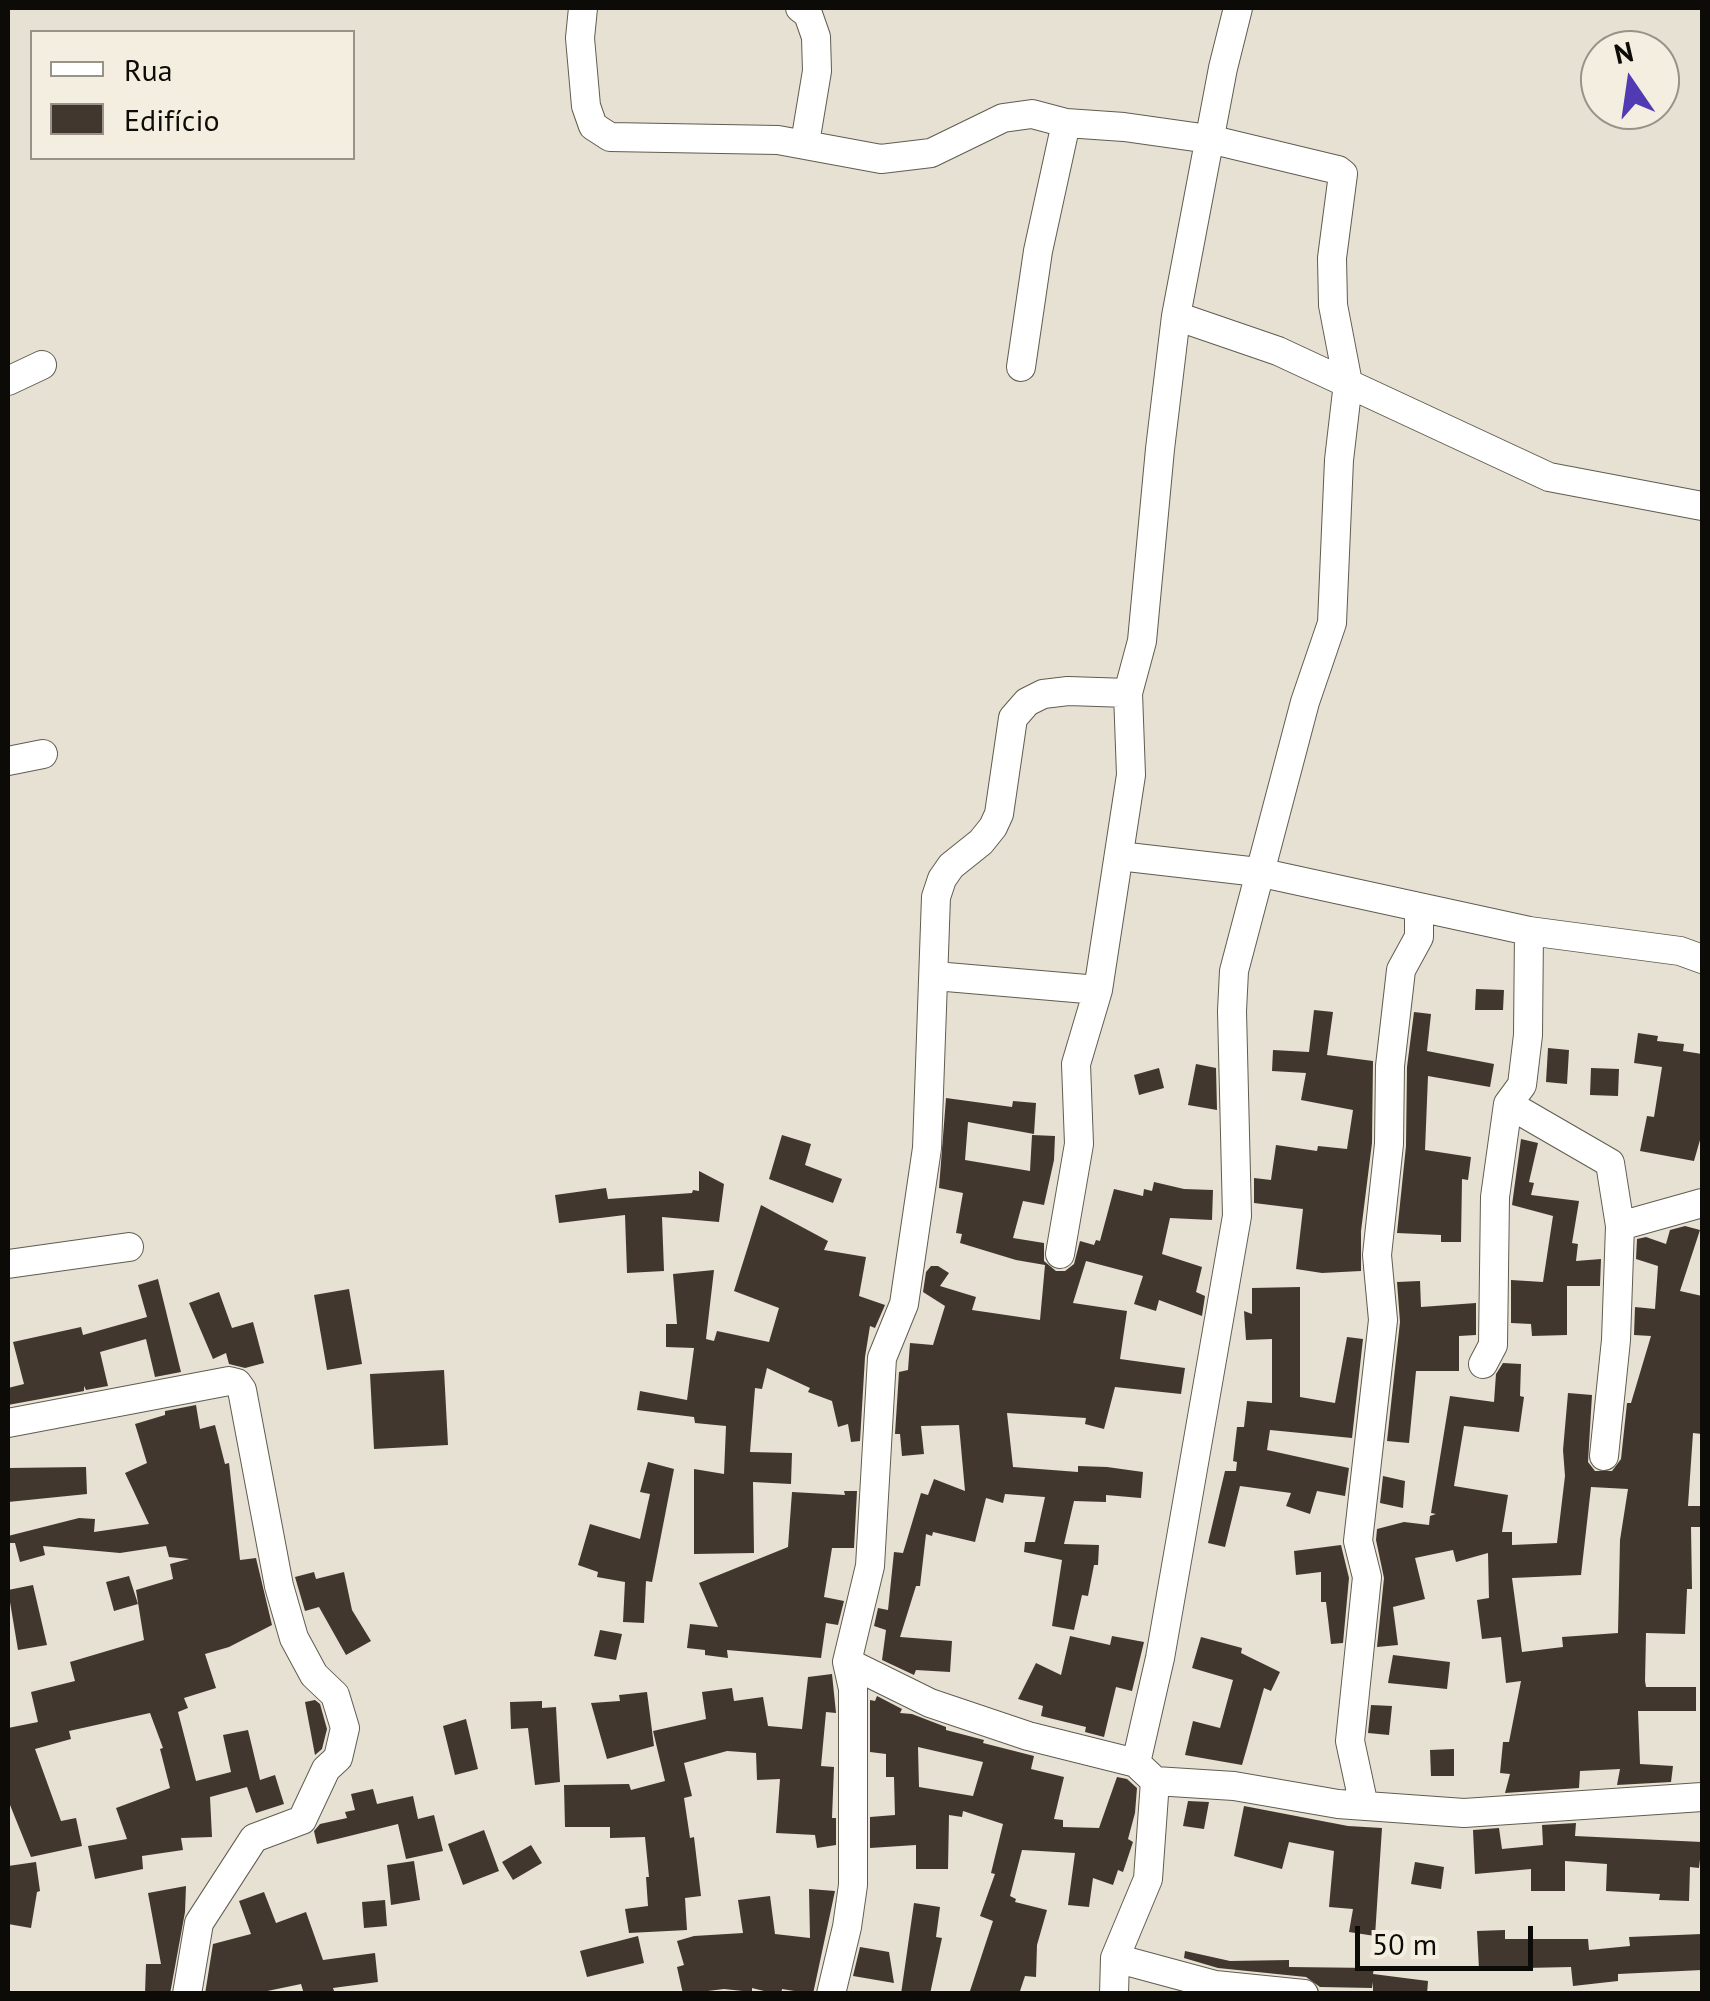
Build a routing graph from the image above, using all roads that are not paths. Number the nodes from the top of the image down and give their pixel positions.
1 (582, 8) edge
2 (800, 8) edge
3 (1238, 8) edge
4 (1066, 123) junction
5 (1209, 139) junction
6 (805, 143) junction
7 (1176, 316) junction
8 (42, 364) dead end
9 (1021, 368) dead end
10 (8, 381) edge
11 (1348, 383) junction
12 (1702, 506) edge
13 (1128, 693) junction
14 (44, 754) dead end
15 (8, 760) edge
16 (1119, 856) junction
17 (1258, 872) junction
18 (1419, 908) junction
19 (1528, 931) junction
20 (1702, 959) edge
21 (935, 976) junction
22 (1098, 990) junction
23 (1508, 1104) junction
24 (1702, 1203) edge
25 (1620, 1226) junction
26 (130, 1246) dead end
27 (1060, 1254) dead end
28 (8, 1264) edge
29 (1483, 1364) dead end
30 (8, 1424) edge
31 (1604, 1456) dead end
32 (847, 1662) junction
33 (1145, 1772) junction
34 (1702, 1797) edge
35 (1364, 1806) junction
36 (1115, 1958) junction
37 (187, 1994) edge
38 (831, 1994) edge
39 (1114, 1994) edge
40 (1304, 1994) edge

1 - 6 street
2 - 6 street
3 - 5 street
4 - 5 street
4 - 6 street
4 - 9 street
5 - 7 street
5 - 11 street
7 - 11 street
7 - 13 street
8 - 10 street
11 - 12 street
11 - 17 street
13 - 16 street
13 - 21 street
14 - 15 street
16 - 17 street
16 - 22 street
17 - 18 street
17 - 33 street
18 - 19 street
18 - 35 street
19 - 20 street
19 - 23 street
21 - 22 street
21 - 32 street
22 - 27 street
23 - 25 street
23 - 29 street
24 - 25 street
25 - 31 street
26 - 28 street
30 - 37 street
32 - 33 street
32 - 38 street
33 - 35 street
33 - 36 street
34 - 35 street
36 - 39 street
36 - 40 street

